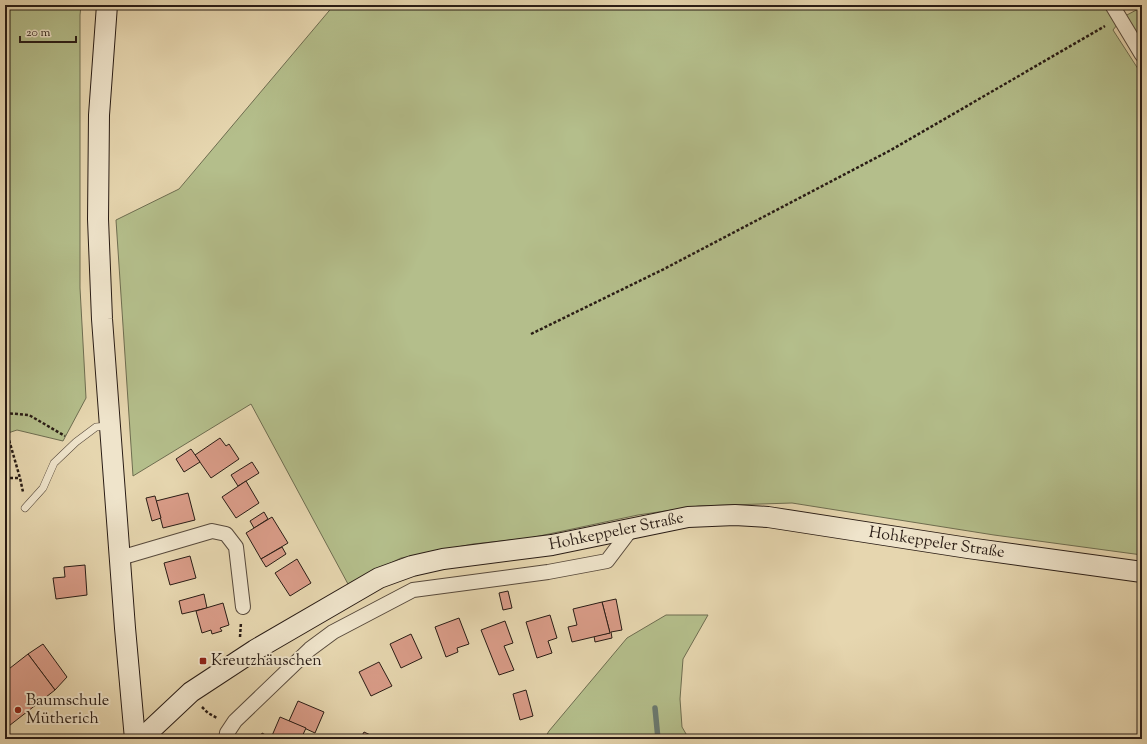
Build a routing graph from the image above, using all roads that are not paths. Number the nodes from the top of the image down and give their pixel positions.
1 (108, 5) edge
2 (1112, 5) edge
3 (1142, 55) edge
4 (110, 425) junction
5 (26, 508) road end
6 (632, 528) junction
7 (120, 558) junction
8 (1142, 572) edge
9 (243, 607) dead end
10 (135, 739) edge
11 (141, 739) edge
12 (226, 739) edge

1 - 4 street
2 - 3 street
4 - 5 lane
4 - 7 street
6 - 8 street, Hohkeppeler Straße
6 - 11 street, Hohkeppeler Straße
6 - 12 street
7 - 9 street
7 - 10 street

